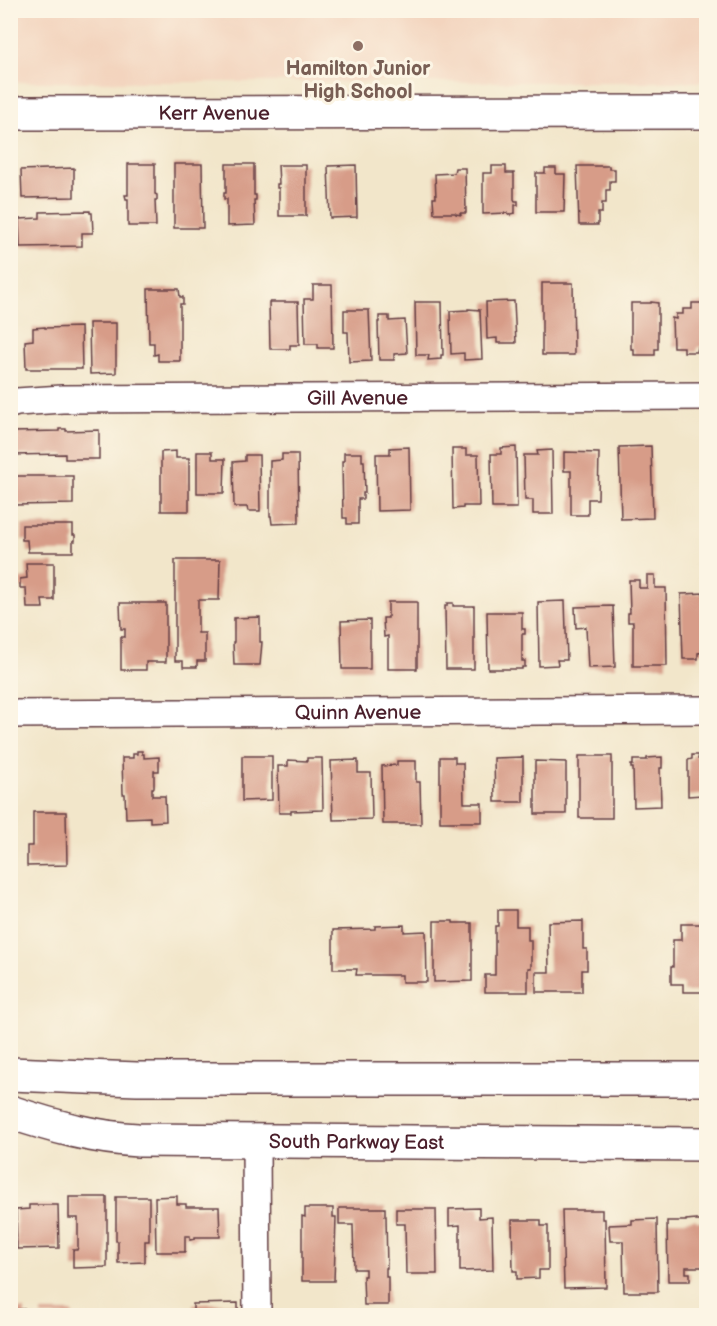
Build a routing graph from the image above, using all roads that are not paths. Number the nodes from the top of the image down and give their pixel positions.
1 (706, 112) edge
2 (10, 113) edge
3 (706, 396) edge
4 (10, 404) edge
5 (706, 710) edge
6 (10, 714) edge
7 (10, 1074) edge
8 (706, 1079) edge
9 (10, 1112) edge
10 (256, 1141) junction
11 (706, 1144) edge
12 (257, 1316) edge

1 - 2 main road, Kerr Avenue
3 - 4 street, Gill Avenue
5 - 6 street, Quinn Avenue
7 - 8 main road
9 - 10 main road, South Parkway East
10 - 11 main road, South Parkway East
10 - 12 street

